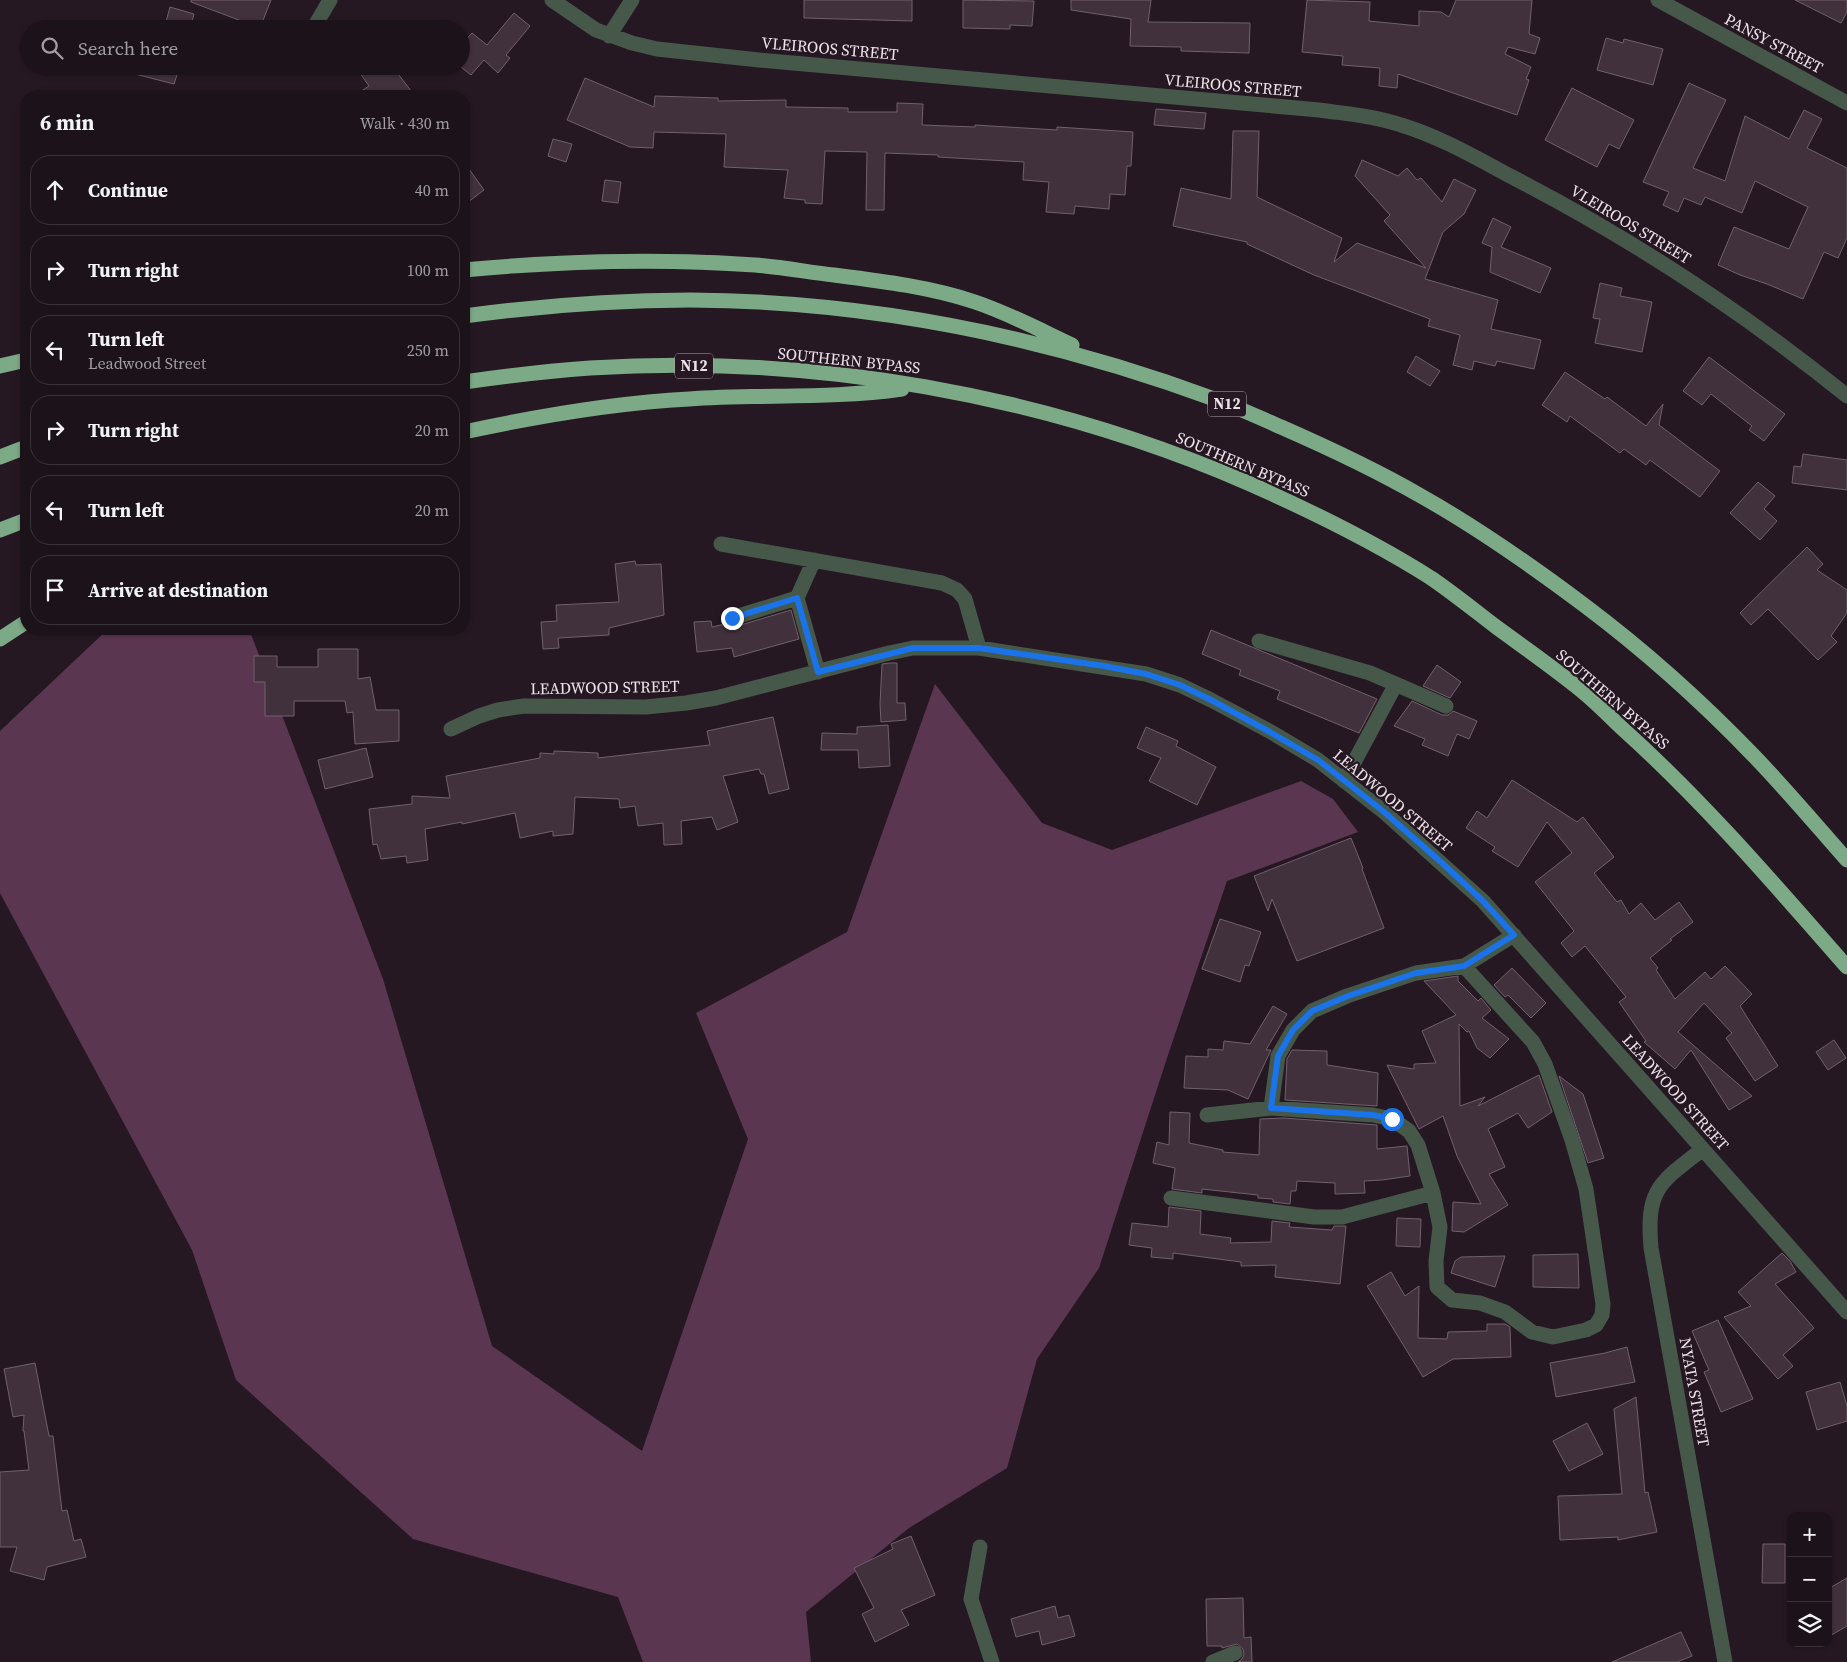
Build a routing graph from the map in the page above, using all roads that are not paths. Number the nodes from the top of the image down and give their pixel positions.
1 (330, 0) edge
2 (552, 0) edge
3 (632, 0) edge
4 (1658, 0) edge
5 (318, 20) edge
6 (609, 36) junction
7 (1847, 103) edge
8 (470, 269) edge
9 (470, 315) edge
10 (20, 361) edge
11 (1104, 361) junction
12 (0, 366) edge
13 (470, 381) edge
14 (924, 386) junction
15 (1847, 396) edge
16 (470, 431) edge
17 (20, 449) edge
18 (0, 457) edge
19 (20, 522) edge
20 (0, 530) edge
21 (721, 544) dead end
22 (814, 560) junction
23 (797, 598) junction
24 (732, 618) dead end
25 (20, 626) edge
26 (0, 639) edge
27 (1259, 641) dead end
28 (979, 648) junction
29 (818, 672) junction
30 (1396, 684) junction
31 (1446, 706) dead end
32 (451, 729) dead end
33 (1344, 781) junction
34 (1847, 860) edge
35 (1514, 935) junction
36 (1464, 966) junction
37 (1847, 966) edge
38 (1271, 1108) junction
39 (1207, 1115) dead end
40 (1703, 1149) junction
41 (1433, 1193) junction
42 (1171, 1198) dead end
43 (1847, 1312) edge
44 (980, 1547) dead end
45 (1235, 1653) dead end
46 (992, 1662) edge
47 (1214, 1662) edge
48 (1725, 1662) edge

1 - 5 street
2 - 6 street, VLEIROOS STREET
3 - 6 street
4 - 7 street, PANSY STREET
6 - 15 street, VLEIROOS STREET
8 - 11 highway
9 - 11 highway, N12
10 - 12 highway
11 - 34 highway, N12
13 - 14 highway, SOUTHERN BYPASS / N12
14 - 16 highway
14 - 37 highway, SOUTHERN BYPASS / N12
17 - 18 highway
19 - 20 highway
21 - 22 street
22 - 23 street
22 - 28 street
23 - 24 street
23 - 29 street
25 - 26 highway
27 - 30 street
28 - 29 street, LEADWOOD STREET
28 - 33 street, LEADWOOD STREET
29 - 32 street, LEADWOOD STREET
30 - 31 street
30 - 33 street
33 - 35 street, LEADWOOD STREET
35 - 36 street
35 - 40 street, LEADWOOD STREET
36 - 38 street
36 - 41 street
38 - 39 street
38 - 41 street
40 - 43 street, LEADWOOD STREET
40 - 48 street, NYATA STREET
41 - 42 street
44 - 46 street
45 - 47 street

